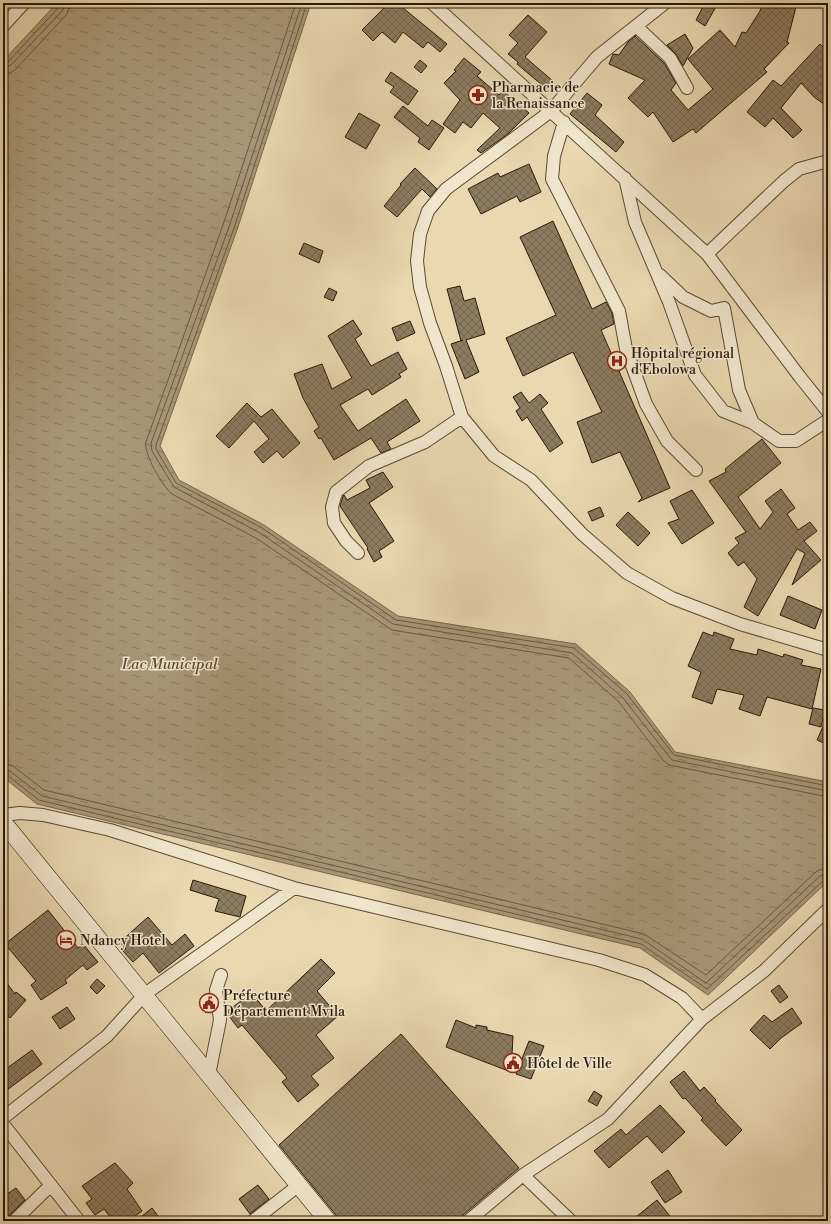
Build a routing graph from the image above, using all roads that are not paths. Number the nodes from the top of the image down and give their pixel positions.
1 (24, 3) edge
2 (432, 3) edge
3 (665, 3) edge
4 (3, 26) edge
5 (636, 26) junction
6 (687, 88) dead end
7 (551, 111) junction
8 (564, 122) junction
9 (828, 161) edge
10 (625, 178) junction
11 (707, 254) junction
12 (657, 273) junction
13 (828, 412) edge
14 (462, 417) junction
15 (828, 420) edge
16 (753, 423) junction
17 (696, 470) dead end
18 (358, 553) dead end
19 (828, 650) edge
20 (3, 815) edge
21 (3, 822) edge
22 (294, 888) junction
23 (828, 910) edge
24 (221, 975) dead end
25 (145, 994) junction
26 (702, 1019) junction
27 (209, 1075) junction
28 (3, 1118) edge
29 (3, 1124) edge
30 (523, 1175) junction
31 (51, 1185) junction
32 (299, 1185) junction
33 (14, 1221) edge
34 (79, 1221) edge
35 (253, 1221) edge
36 (328, 1221) edge
37 (468, 1221) edge
38 (571, 1221) edge

1 - 4 street
2 - 7 street
3 - 5 street
5 - 6 street
5 - 7 street
7 - 8 street
7 - 14 street
8 - 10 street
8 - 17 street
9 - 11 street
10 - 11 street
10 - 12 street
11 - 13 street
12 - 16 street
12 - 16 street
14 - 18 street
14 - 19 street
15 - 16 street
20 - 22 street
21 - 25 street
22 - 25 street
22 - 26 street
23 - 26 street
24 - 27 street
25 - 27 street
25 - 28 street
26 - 30 street
27 - 32 street
29 - 31 street
30 - 37 street
30 - 38 street
31 - 33 street
31 - 34 street
32 - 35 street
32 - 36 street

